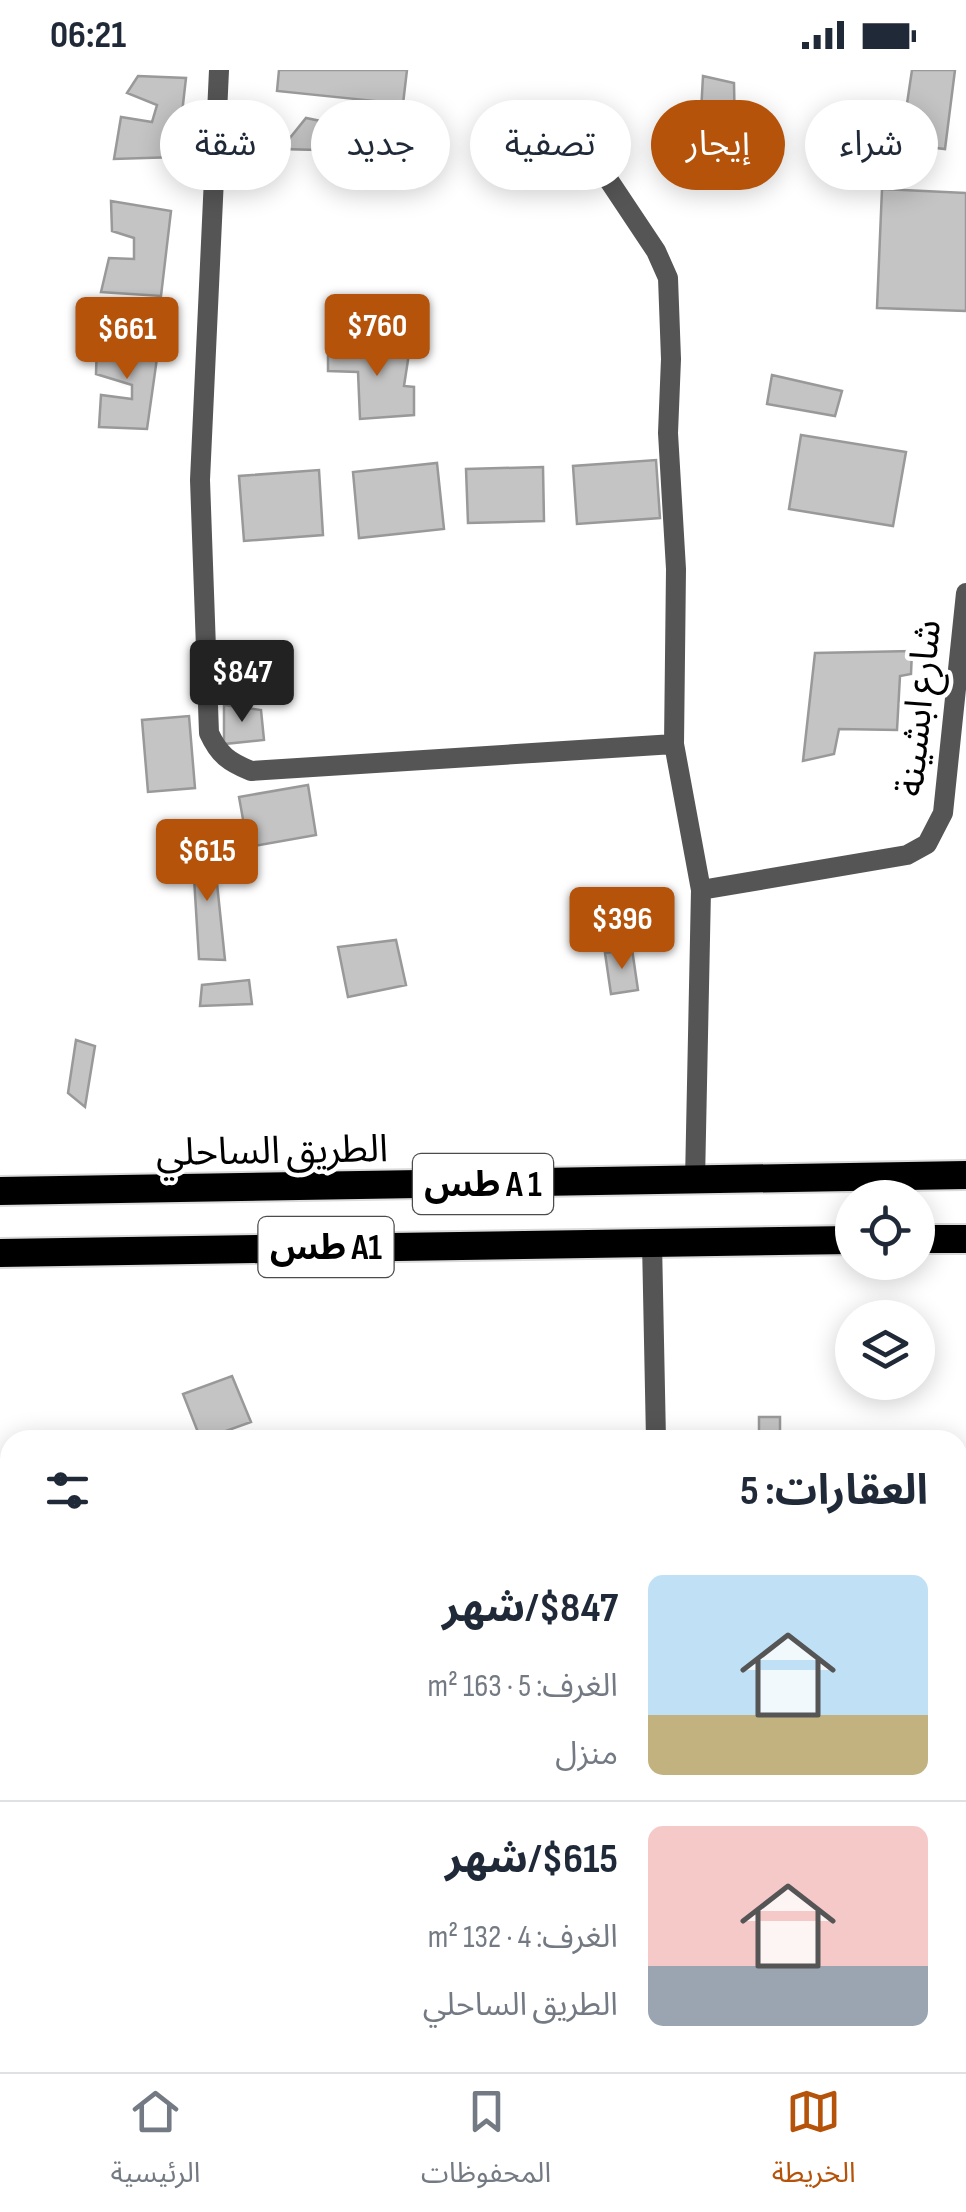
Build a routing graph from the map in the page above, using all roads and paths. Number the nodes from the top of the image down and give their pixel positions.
1 (219, 70) edge
2 (615, 190) edge
3 (966, 593) edge
4 (674, 744) junction
5 (701, 890) junction
6 (966, 1175) edge
7 (695, 1181) junction
8 (0, 1192) edge
9 (966, 1238) edge
10 (935, 1239) edge
11 (835, 1240) edge
12 (652, 1242) junction
13 (0, 1253) edge
14 (656, 1430) edge

1 - 4 street
2 - 4 street
3 - 5 street, شارع ابشينة
4 - 5 street
5 - 7 street
6 - 7 highway, الطريق الساحلي / طس A 1
7 - 8 highway, الطريق الساحلي / طس A 1
9 - 10 highway
11 - 12 highway
12 - 13 highway, طس A1
12 - 14 street

